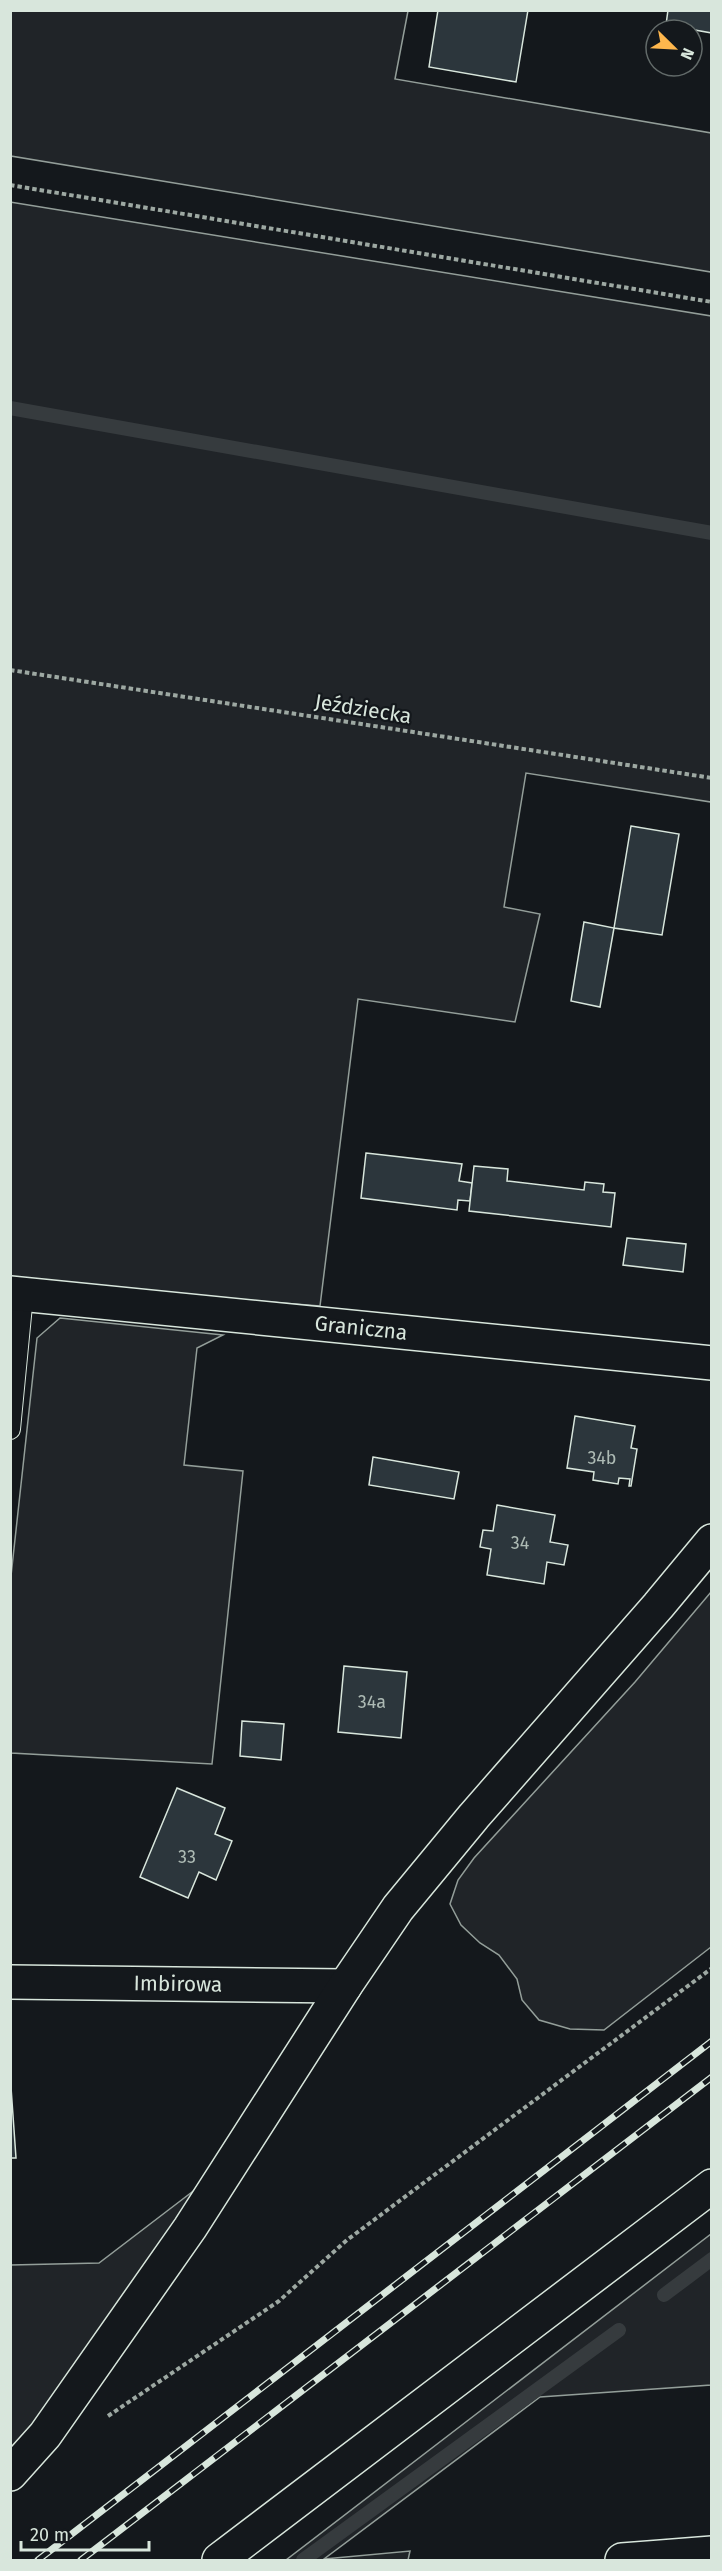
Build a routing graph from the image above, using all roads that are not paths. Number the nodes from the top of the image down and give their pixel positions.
1 (17, 1294) edge
2 (711, 1363) edge
3 (10, 1429) edge
4 (711, 1541) edge
5 (10, 1982) edge
6 (345, 1986) junction
7 (711, 2187) edge
8 (10, 2474) edge
9 (711, 2553) edge
10 (227, 2558) edge
11 (621, 2560) edge

1 - 2 street, Graniczna
1 - 3 lane
4 - 6 street
5 - 6 street, Imbirowa
6 - 8 street
7 - 10 street
9 - 11 street

